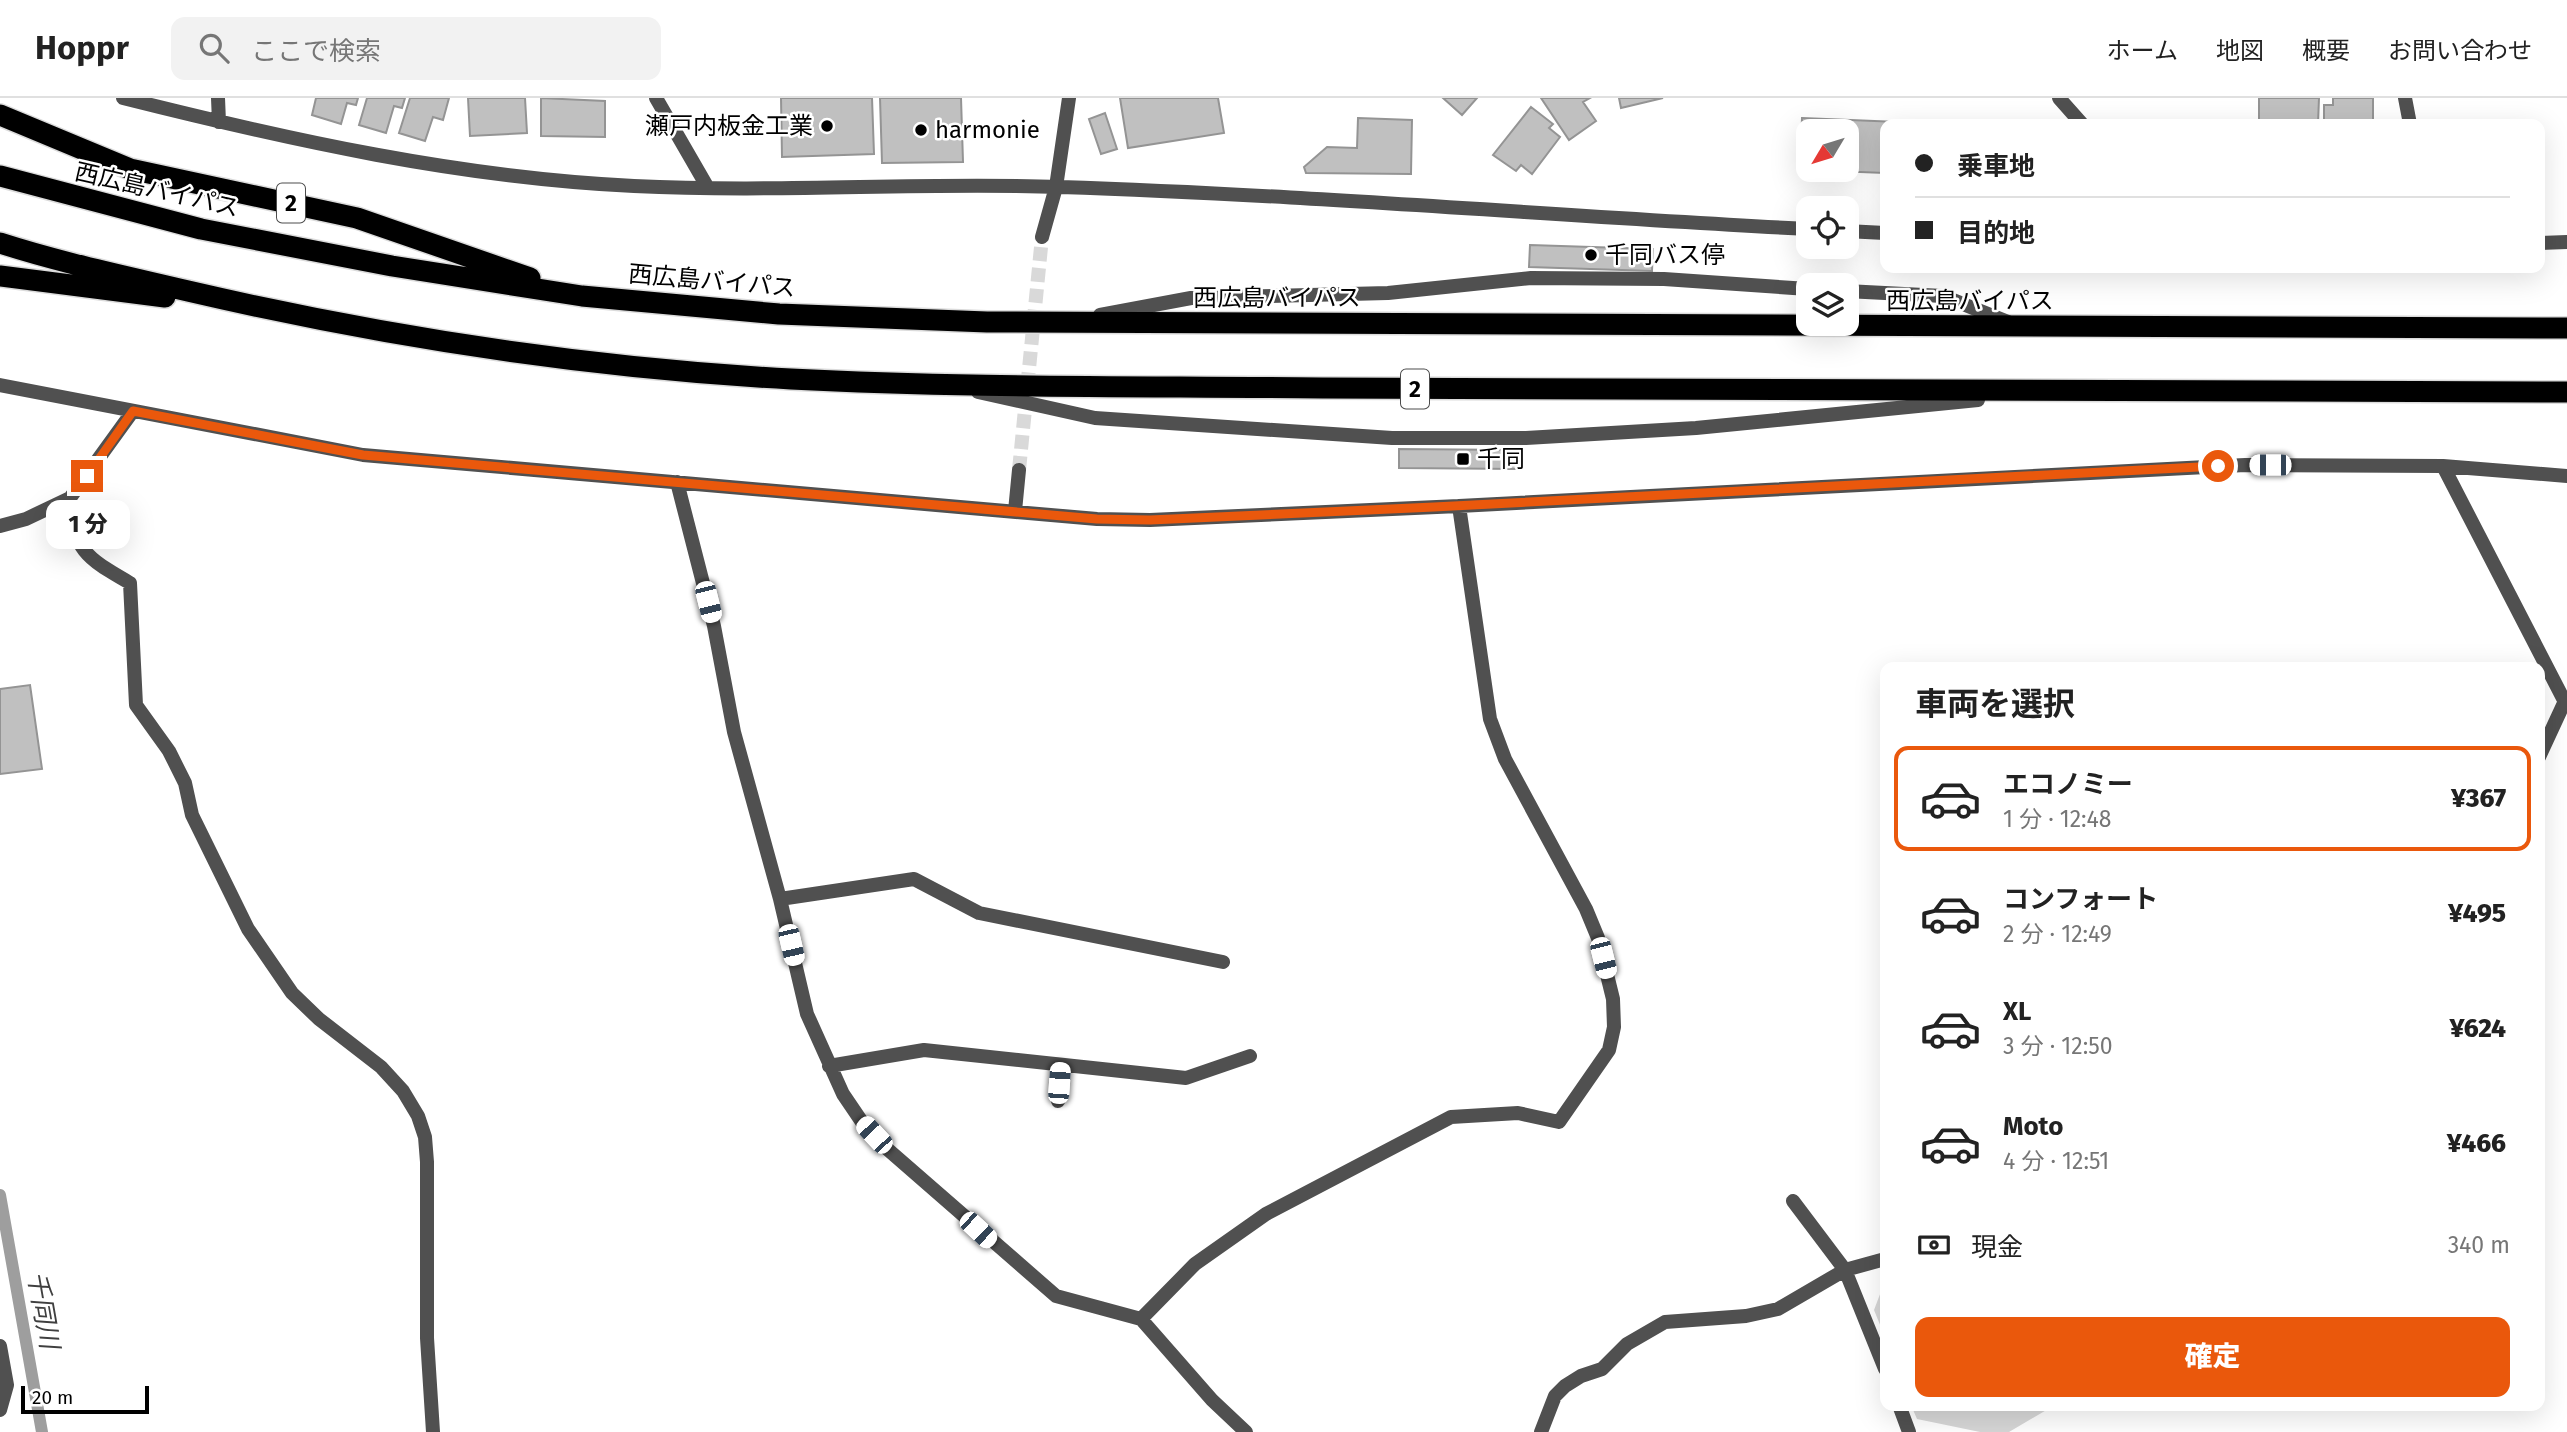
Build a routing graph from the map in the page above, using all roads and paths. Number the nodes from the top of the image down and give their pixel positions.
1 (123, 98) edge
2 (218, 98) edge
3 (656, 98) edge
4 (1069, 98) edge
5 (2059, 98) edge
6 (2405, 98) edge
7 (0, 115) edge
8 (2078, 119) edge
9 (2409, 119) edge
10 (219, 122) junction
11 (0, 176) edge
12 (1056, 187) junction
13 (708, 188) junction
14 (1796, 228) edge
15 (1859, 232) edge
16 (1880, 233) edge
17 (1042, 237) tunnel mouth
18 (2567, 242) edge
19 (0, 243) edge
20 (2545, 243) edge
21 (0, 276) edge
22 (1796, 288) edge
23 (1859, 292) edge
24 (582, 296) junction
25 (268, 310) junction
26 (1061, 322) junction
27 (2022, 328) junction
28 (2567, 328) edge
29 (939, 383) junction
30 (0, 385) edge
31 (2063, 392) junction
32 (2567, 392) edge
33 (133, 411) junction
34 (2443, 466) junction
35 (1019, 470) tunnel mouth
36 (2567, 476) edge
37 (677, 482) junction
38 (70, 498) junction
39 (1460, 506) junction
40 (1015, 511) junction
41 (0, 526) edge
42 (2545, 662) edge
43 (2545, 663) edge
44 (2566, 703) edge
45 (2545, 745) edge
46 (780, 899) junction
47 (1223, 962) dead end
48 (1250, 1056) dead end
49 (829, 1066) junction
50 (1060, 1066) junction
51 (1058, 1101) dead end
52 (1793, 1201) dead end
53 (1880, 1260) edge
54 (1845, 1270) junction
55 (1141, 1319) junction
56 (0, 1346) edge
57 (1880, 1357) edge
58 (0, 1410) edge
59 (1901, 1411) edge
60 (433, 1432) edge
61 (1246, 1432) edge
62 (1541, 1432) edge
63 (1909, 1432) edge

1 - 10 street
2 - 10 street
3 - 13 street
4 - 12 street
5 - 8 street
6 - 9 street
7 - 24 highway, 2
10 - 13 street
11 - 24 highway, 西広島バイパス / 2
12 - 13 street
12 - 14 street
12 - 17 street
15 - 16 street
18 - 20 street
19 - 25 highway, 2
21 - 25 highway, 2
22 - 26 street
23 - 27 street
24 - 26 highway, 西広島バイパス / 2
25 - 29 highway, 2
26 - 27 highway, 西広島バイパス / 2
27 - 28 highway, 西広島バイパス / 2
29 - 31 highway, 2
29 - 31 street
30 - 33 street
31 - 32 highway, 2
33 - 37 street
33 - 38 street
34 - 36 street
34 - 39 street
34 - 42 street
35 - 40 street
37 - 40 street
37 - 46 street
38 - 41 street
38 - 60 street
39 - 40 street
39 - 55 street
43 - 44 street
44 - 45 street
46 - 47 street
46 - 49 street
48 - 50 street
49 - 50 street
49 - 55 street
50 - 51 street
52 - 54 street
53 - 54 street
54 - 57 street
54 - 62 street
55 - 61 street
56 - 58 street
59 - 63 street

